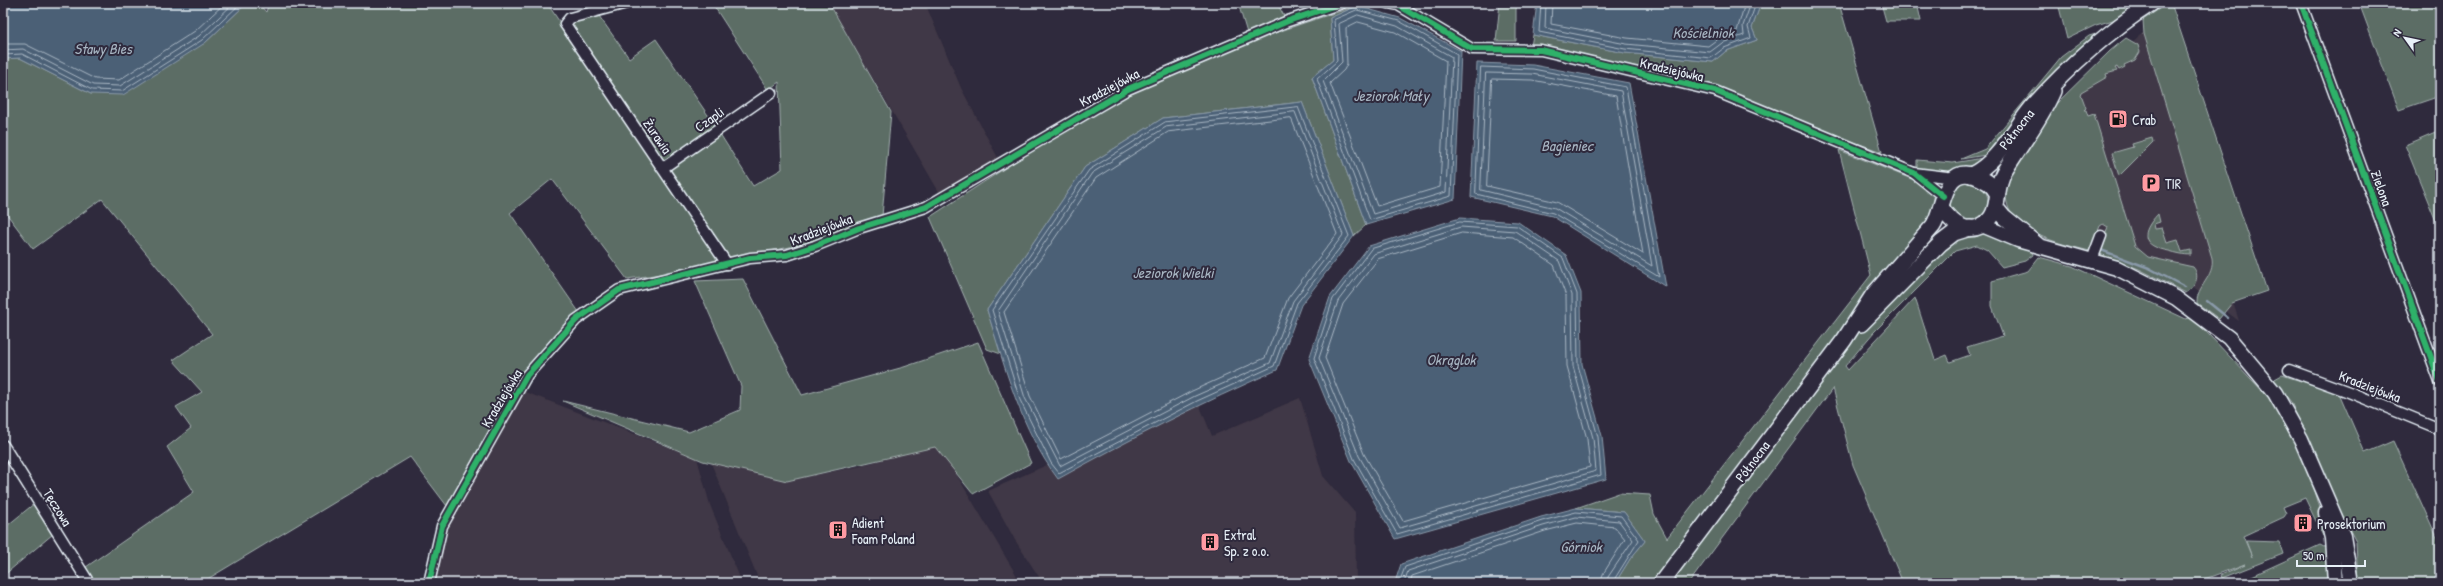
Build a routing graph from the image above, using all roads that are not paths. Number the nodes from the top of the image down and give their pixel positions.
1 (627, 3) edge
2 (1342, 3) edge
3 (1388, 3) edge
4 (2152, 3) edge
5 (2301, 3) edge
6 (2058, 81) junction
7 (771, 93) dead end
8 (663, 168) junction
9 (1914, 173) junction
10 (1971, 175) junction
11 (1956, 178) junction
12 (1997, 200) junction
13 (1942, 201) junction
14 (1976, 227) junction
15 (2101, 236) dead end
16 (2039, 245) junction
17 (2092, 260) junction
18 (727, 264) junction
19 (1844, 340) junction
20 (2289, 370) dead end
21 (2440, 382) edge
22 (2440, 429) edge
23 (3, 445) edge
24 (2314, 466) junction
25 (89, 583) edge
26 (429, 583) edge
27 (1661, 583) edge
28 (2335, 583) edge
29 (2352, 583) edge

1 - 8 street, Żurawia
2 - 18 street, Kradziejówka
3 - 9 street, Kradziejówka
4 - 6 main road, Północna
5 - 21 street, Zielona
6 - 10 main road, Północna
6 - 12 main road, Północna
7 - 8 street, Czapli
8 - 18 street, Żurawia
9 - 11 street, Kradziejówka
9 - 13 street, Kradziejówka
10 - 11 main road
10 - 12 main road
11 - 13 main road
12 - 14 main road
12 - 16 main road
13 - 14 main road
13 - 19 main road, Północna
14 - 16 main road
14 - 19 main road, Północna
15 - 17 street
16 - 17 main road
17 - 24 main road
18 - 26 street, Kradziejówka
19 - 27 main road, Północna
20 - 22 street, Kradziejówka
23 - 25 street, Tęczowa
24 - 28 main road
24 - 29 main road

